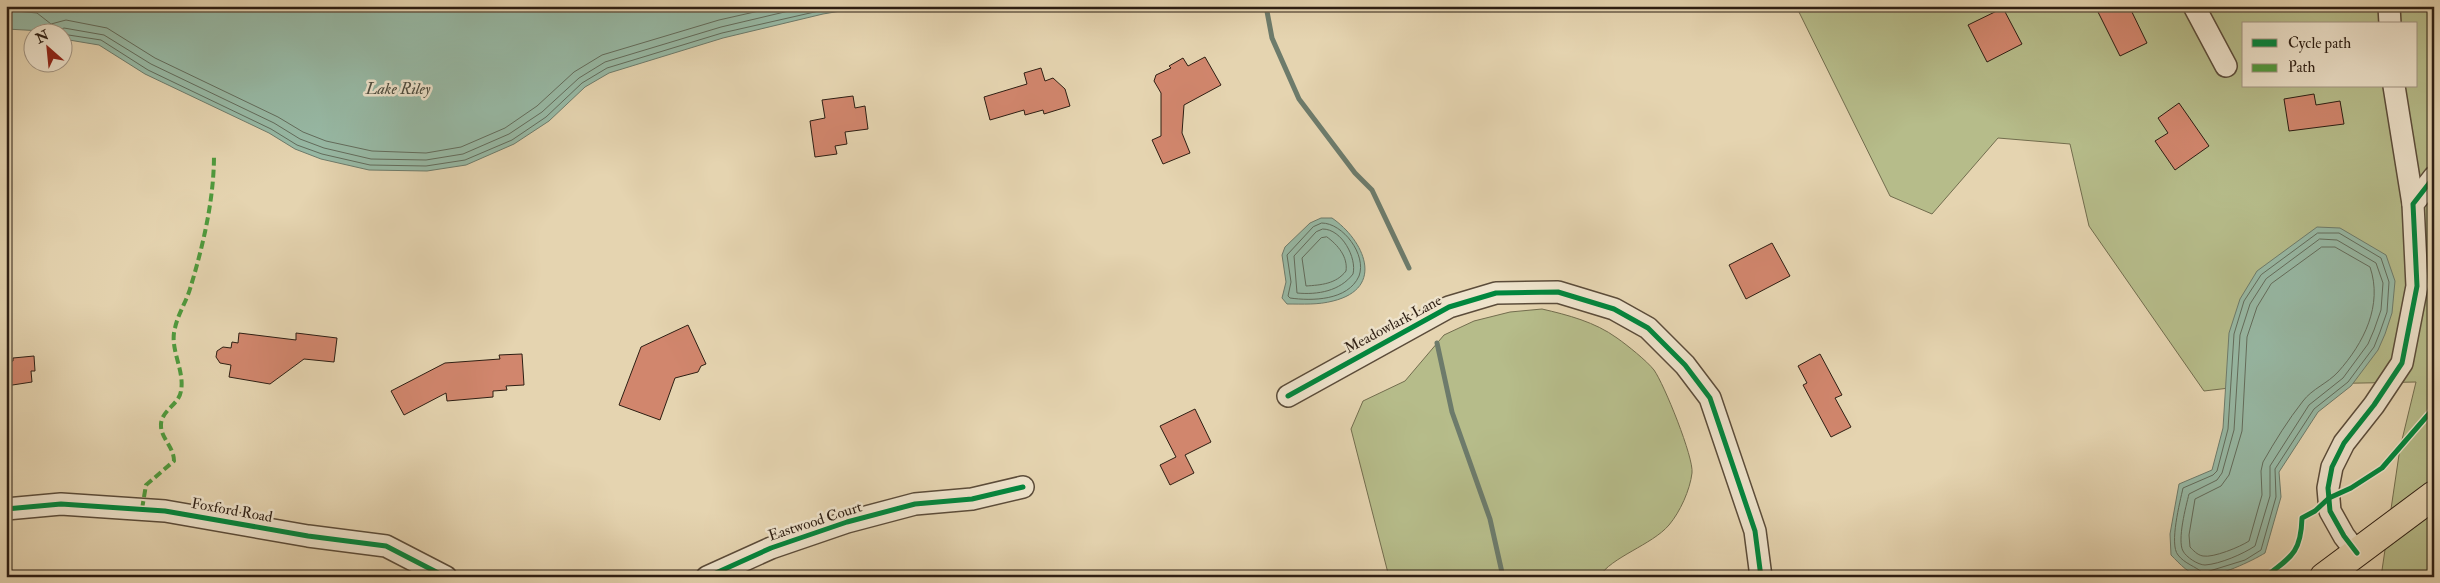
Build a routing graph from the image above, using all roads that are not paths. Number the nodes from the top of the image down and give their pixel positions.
1 (2194, 6) edge
2 (2389, 6) edge
3 (2390, 22) edge
4 (2226, 66) dead end
5 (2394, 88) edge
6 (2434, 177) edge
7 (2413, 204) junction
8 (1288, 396) dead end
9 (1023, 487) dead end
10 (2434, 495) edge
11 (6, 509) edge
12 (2357, 552) junction
13 (2329, 573) edge
14 (446, 577) edge
15 (707, 577) edge
16 (1760, 577) edge

1 - 4 street
2 - 3 street
5 - 7 street
6 - 7 street
7 - 12 street
8 - 16 street, Meadowlark Lane
9 - 15 street, Eastwood Court
10 - 12 main road
11 - 14 street, Foxford Road
12 - 13 main road

